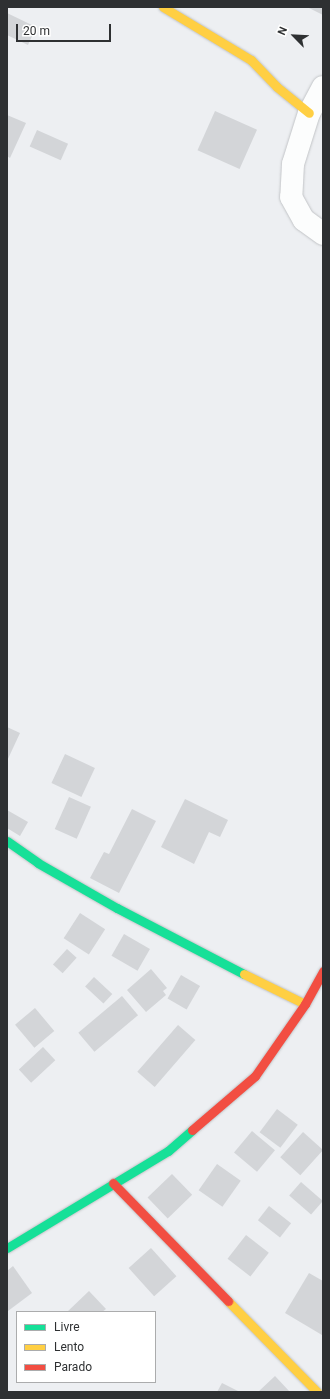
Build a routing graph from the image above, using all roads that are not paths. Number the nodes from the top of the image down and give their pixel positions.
1 (163, 7) edge
2 (323, 87) edge
3 (309, 113) junction
4 (323, 234) edge
5 (7, 841) edge
6 (323, 971) edge
7 (305, 1004) junction
8 (113, 1183) junction
9 (7, 1248) edge
10 (317, 1392) edge

1 - 3 street
2 - 3 street
3 - 4 street
5 - 7 street
6 - 7 street
7 - 8 street
8 - 9 street
8 - 10 street

